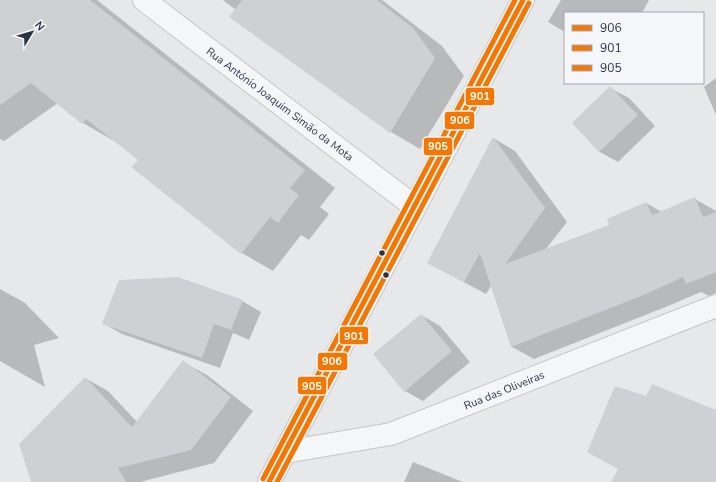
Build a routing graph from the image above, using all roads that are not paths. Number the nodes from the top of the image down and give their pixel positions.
1 (144, 0) edge
2 (523, 0) edge
3 (415, 207) junction
4 (716, 306) edge
5 (285, 452) junction
6 (269, 482) edge

1 - 3 street, Rua António Joaquim Simão da Mota
2 - 3 street
3 - 5 street
4 - 5 street, Rua das Oliveiras
5 - 6 street

